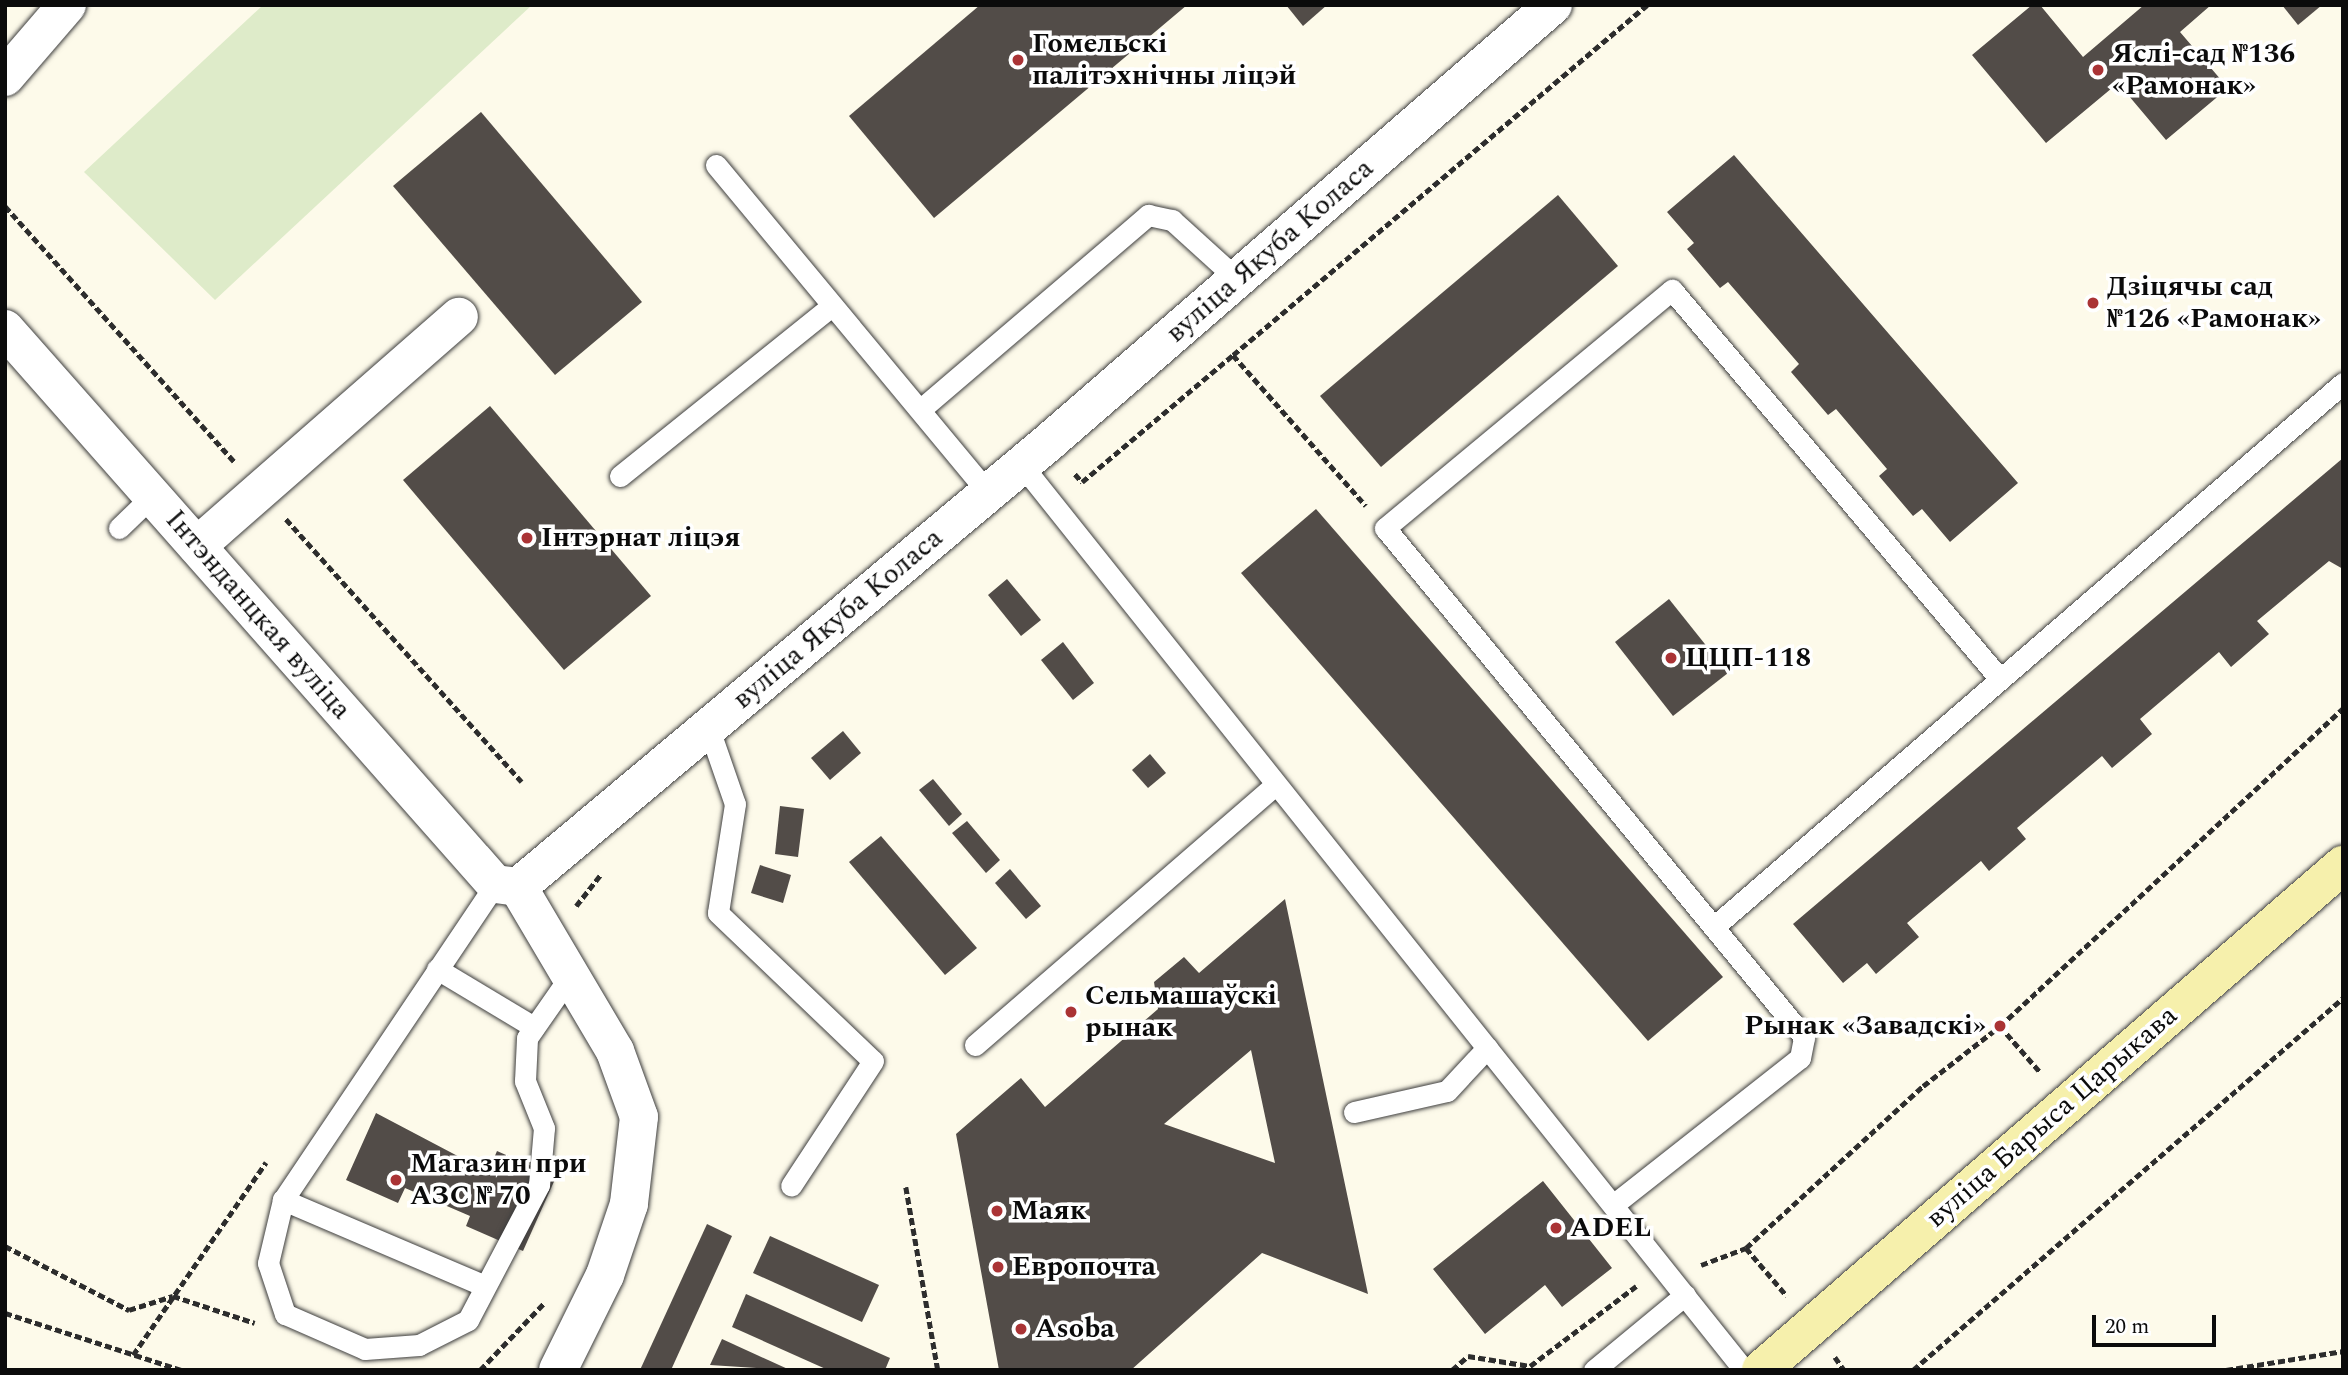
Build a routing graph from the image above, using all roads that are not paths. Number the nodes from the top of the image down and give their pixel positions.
1 (67, 5) edge
2 (1553, 5) edge
3 (5, 77) edge
4 (716, 165) dead end
5 (1237, 279) junction
6 (830, 307) junction
7 (459, 317) dead end
8 (5, 329) edge
9 (2343, 383) edge
10 (921, 409) junction
11 (1035, 453) junction
12 (620, 476) dead end
13 (987, 492) junction
14 (152, 496) junction
15 (119, 528) dead end
16 (197, 546) junction
17 (2000, 680) junction
18 (709, 729) junction
19 (1276, 784) junction
20 (2343, 865) edge
21 (506, 886) junction
22 (1716, 925) junction
23 (437, 969) junction
24 (571, 975) junction
25 (534, 1027) junction
26 (975, 1045) dead end
27 (1487, 1048) junction
28 (1354, 1112) dead end
29 (791, 1186) dead end
30 (283, 1200) junction
31 (1613, 1205) junction
32 (485, 1286) junction
33 (1685, 1295) junction
34 (556, 1368) edge
35 (1594, 1370) edge
36 (1744, 1370) edge
37 (1761, 1370) edge

1 - 3 street
2 - 5 street, вуліца Якуба Коласа
4 - 6 lane
5 - 10 lane
5 - 11 street, вуліца Якуба Коласа
6 - 10 lane
6 - 12 lane
7 - 16 street
8 - 14 street, Інтэнданцкая вуліца
9 - 17 lane
10 - 13 lane
11 - 13 street, вуліца Якуба Коласа
11 - 19 lane
13 - 18 street, вуліца Якуба Коласа
14 - 15 lane
14 - 16 street, Інтэнданцкая вуліца
16 - 21 street, Інтэнданцкая вуліца
17 - 22 lane
17 - 22 lane
18 - 21 street, вуліца Якуба Коласа
18 - 29 lane
19 - 26 lane
19 - 27 lane
20 - 37 main road, вуліца Барыса Царыкава
21 - 23 lane
21 - 24 street
22 - 31 lane
23 - 25 lane
23 - 30 lane
24 - 25 lane
24 - 34 street
25 - 32 lane
27 - 28 lane
27 - 31 lane
30 - 32 lane
30 - 32 lane
31 - 33 lane
33 - 35 lane
33 - 36 lane

